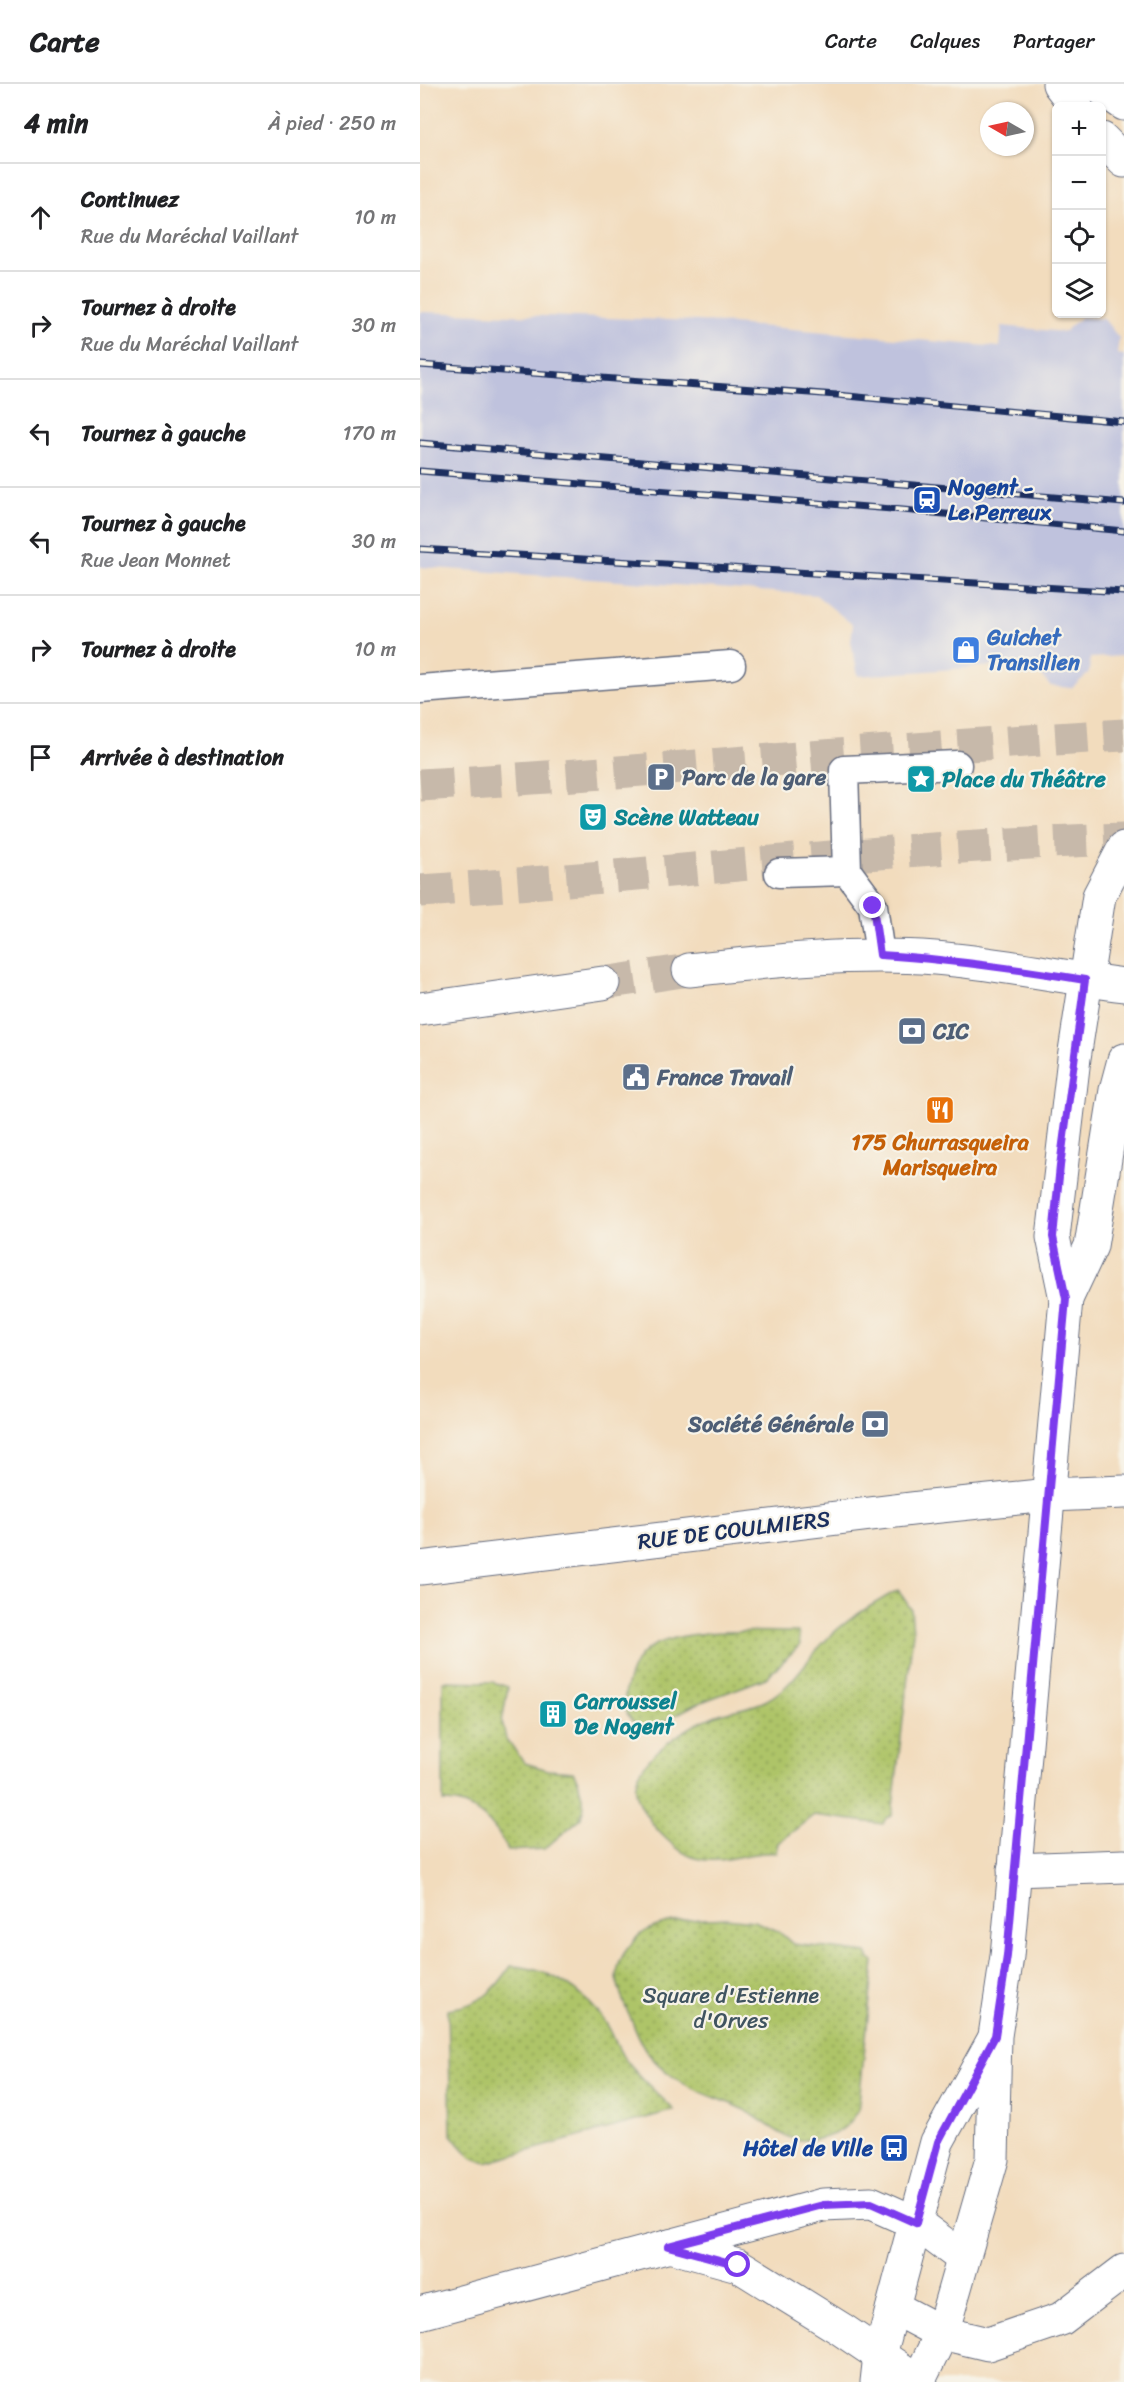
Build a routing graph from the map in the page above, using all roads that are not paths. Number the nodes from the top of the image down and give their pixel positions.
1 (1059, 84) edge
2 (1095, 84) edge
3 (1073, 102) edge
4 (1124, 104) edge
5 (1106, 144) edge
6 (1124, 161) edge
7 (731, 665) dead end
8 (420, 689) edge
9 (957, 765) dead end
10 (1124, 848) edge
11 (847, 871) junction
12 (779, 873) dead end
13 (880, 955) junction
14 (689, 970) tunnel mouth
15 (1085, 980) junction
16 (603, 983) tunnel mouth
17 (1124, 985) edge
18 (420, 1008) edge
19 (1124, 1060) edge
20 (1066, 1299) junction
21 (1124, 1492) edge
22 (1049, 1496) junction
23 (420, 1568) edge
24 (1124, 1866) edge
25 (1014, 1870) junction
26 (995, 2036) junction
27 (916, 2223) junction
28 (668, 2246) junction
29 (963, 2258) junction
30 (1124, 2271) edge
31 (893, 2307) junction
32 (420, 2313) edge
33 (942, 2333) junction
34 (879, 2369) edge
35 (918, 2382) edge

1 - 3 street
2 - 4 street
5 - 6 street
7 - 8 lane
9 - 11 lane
10 - 15 street
11 - 12 lane
11 - 13 lane
13 - 14 street
13 - 15 street
15 - 17 street
15 - 20 street
16 - 18 street
19 - 20 street
20 - 22 street
21 - 22 street, RUE DE COULMIERS
22 - 23 street, RUE DE COULMIERS
22 - 25 street
24 - 25 street
25 - 26 street
26 - 27 street
26 - 29 street
27 - 28 street
27 - 29 street
27 - 31 street
28 - 32 street
28 - 34 street
29 - 33 street
30 - 33 street
31 - 33 street
31 - 34 street
33 - 35 street
34 - 35 street

